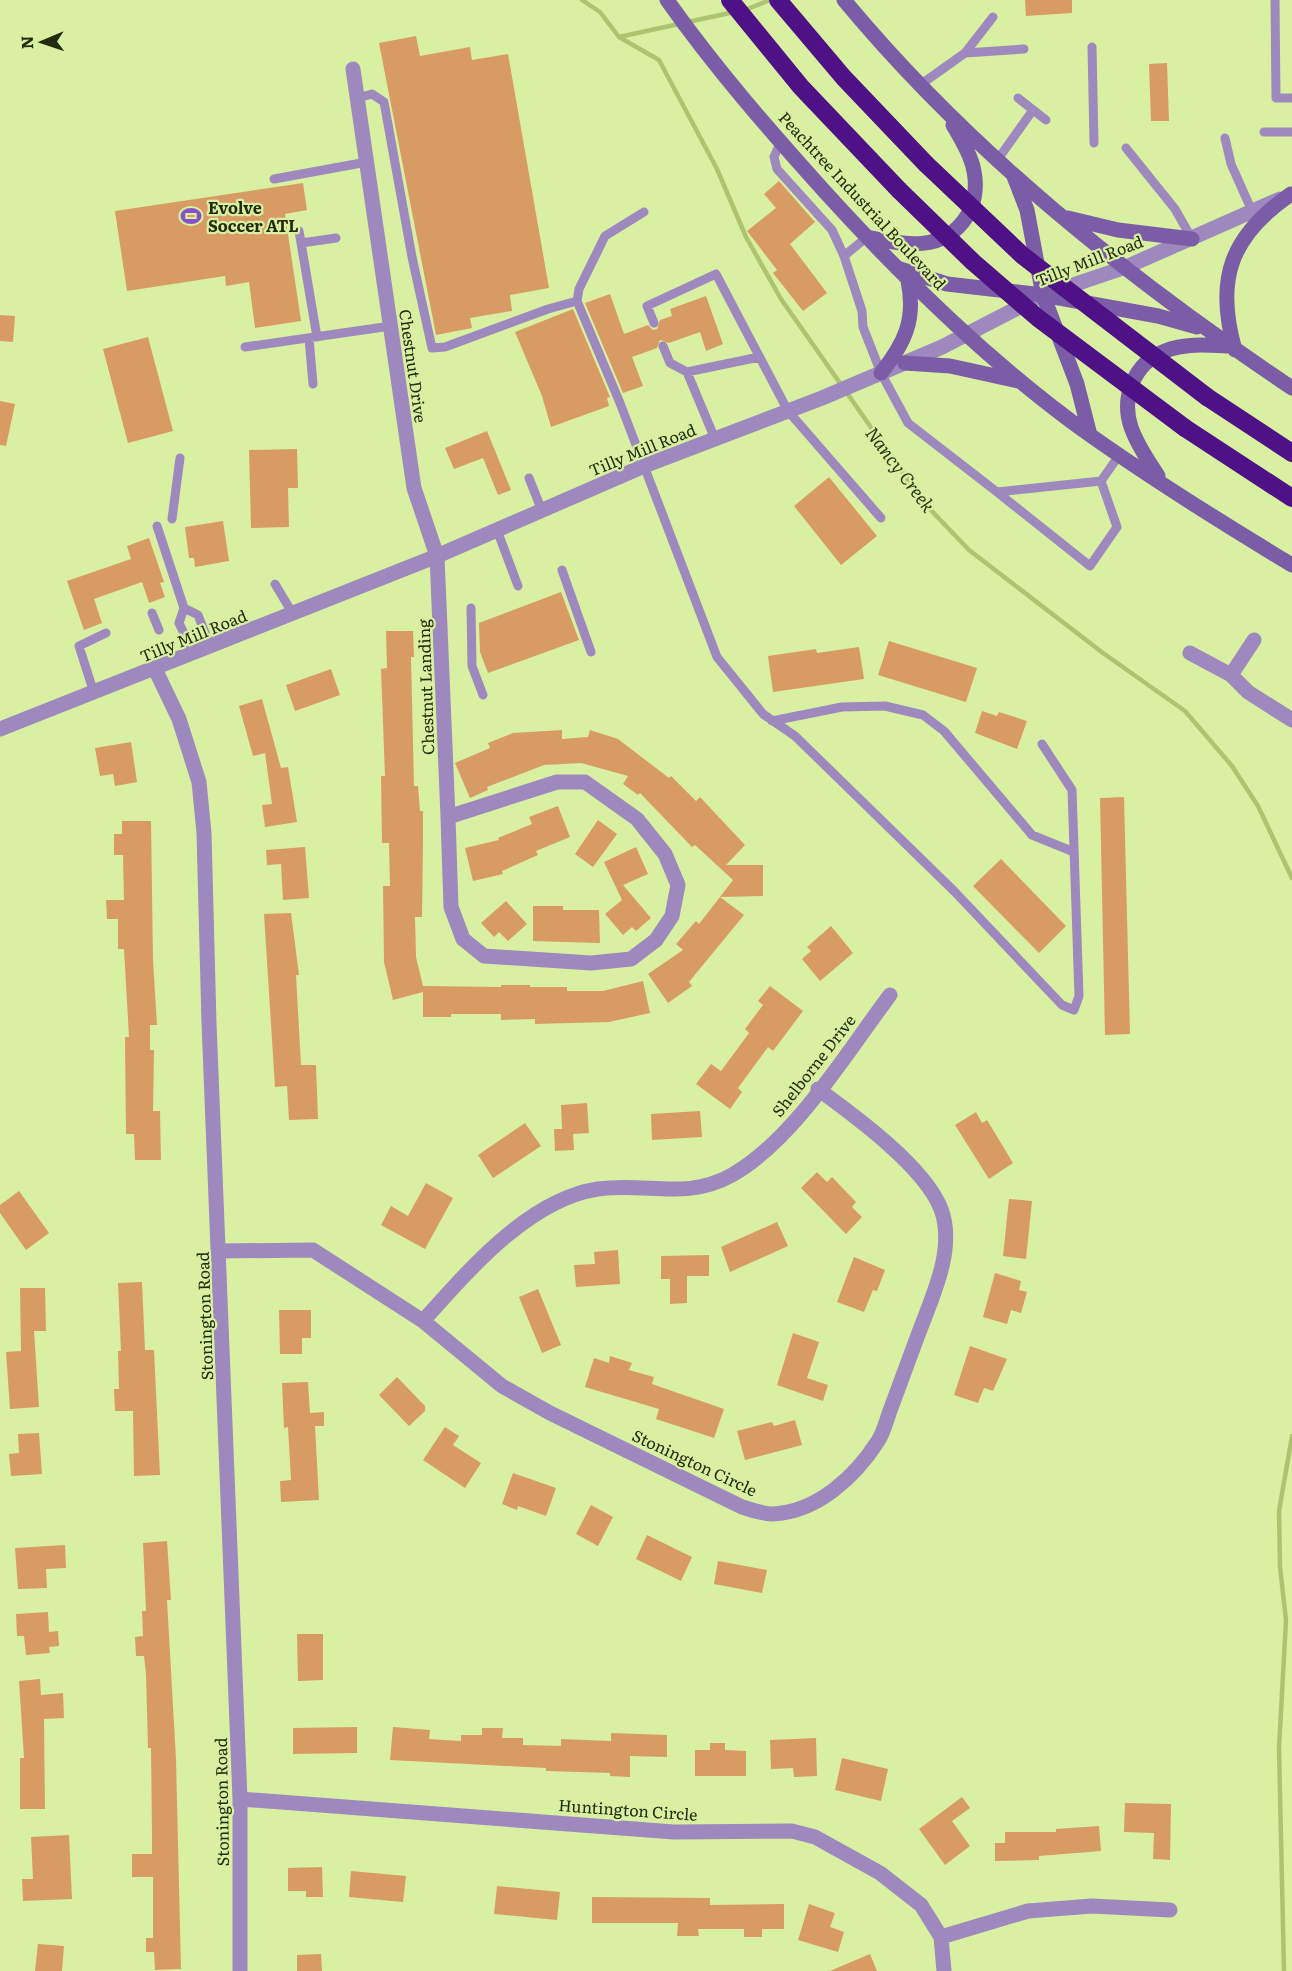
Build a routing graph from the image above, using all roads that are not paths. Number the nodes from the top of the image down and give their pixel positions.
1 (667, 0) edge
2 (730, 0) edge
3 (778, 0) edge
4 (844, 0) edge
5 (1275, 0) edge
6 (993, 17) dead end
7 (1092, 47) dead end
8 (1024, 49) dead end
9 (965, 53) junction
10 (353, 69) dead end
11 (920, 85) junction
12 (358, 98) junction
13 (1018, 98) dead end
14 (1292, 98) edge
15 (1033, 110) junction
16 (948, 116) junction
17 (1046, 120) dead end
18 (1264, 132) dead end
19 (1292, 132) edge
20 (1225, 138) dead end
21 (780, 143) junction
22 (1094, 143) dead end
23 (1126, 148) dead end
24 (998, 159) junction
25 (368, 169) junction
26 (1013, 173) junction
27 (274, 179) dead end
28 (1291, 194) edge
29 (1252, 211) junction
30 (644, 212) dead end
31 (1065, 218) junction
32 (299, 231) dead end
33 (867, 237) junction
34 (336, 238) dead end
35 (1192, 239) junction
36 (301, 243) junction
37 (844, 256) junction
38 (894, 267) junction
39 (1126, 267) junction
40 (908, 281) junction
41 (1043, 295) junction
42 (577, 301) junction
43 (654, 323) dead end
44 (390, 326) junction
45 (1208, 331) junction
46 (967, 335) junction
47 (313, 337) junction
48 (663, 346) dead end
49 (244, 347) dead end
50 (1232, 348) junction
51 (759, 357) junction
52 (905, 363) junction
53 (687, 372) junction
54 (881, 373) junction
55 (1022, 382) junction
56 (313, 384) dead end
57 (1292, 388) edge
58 (789, 411) junction
59 (1090, 435) junction
60 (715, 439) junction
61 (1292, 453) edge
62 (1120, 454) junction
63 (180, 458) dead end
64 (644, 466) junction
65 (529, 478) dead end
66 (1101, 481) junction
67 (1161, 481) junction
68 (997, 492) junction
69 (1292, 498) edge
70 (542, 511) junction
71 (880, 518) dead end
72 (172, 519) dead end
73 (157, 526) dead end
74 (497, 530) junction
75 (437, 556) junction
76 (1292, 565) edge
77 (562, 570) dead end
78 (275, 584) dead end
79 (518, 586) dead end
80 (184, 608) junction
81 (471, 608) dead end
82 (152, 613) dead end
83 (293, 615) junction
84 (159, 630) dead end
85 (106, 633) dead end
86 (1254, 640) dead end
87 (211, 648) junction
88 (591, 652) dead end
89 (1190, 653) dead end
90 (194, 654) junction
91 (155, 669) junction
92 (1231, 675) junction
93 (94, 693) junction
94 (483, 695) dead end
95 (772, 720) junction
96 (1292, 720) edge
97 (0, 729) edge
98 (1042, 744) dead end
99 (448, 816) junction
100 (1074, 852) junction
101 (891, 995) dead end
102 (818, 1089) junction
103 (219, 1251) junction
104 (423, 1321) junction
105 (240, 1799) junction
106 (1170, 1910) dead end
107 (941, 1936) junction
108 (240, 1971) edge
109 (944, 1971) edge

1 - 21 main road, Peachtree Industrial Boulevard
2 - 69 highway, Peachtree Industrial Boulevard, bridge
3 - 61 highway, bridge
4 - 11 main road
5 - 14 lane
6 - 9 lane
7 - 22 lane
8 - 9 lane
9 - 11 lane
10 - 12 street, Chestnut Drive
11 - 16 main road
12 - 25 street, Chestnut Drive
12 - 42 lane
13 - 15 lane
15 - 17 lane
15 - 24 lane
16 - 24 main road
16 - 33 main road
18 - 19 lane
20 - 29 lane
21 - 33 main road, Peachtree Industrial Boulevard
21 - 37 lane
23 - 35 lane
24 - 26 main road
25 - 27 lane
25 - 44 street, Chestnut Drive
26 - 31 main road
26 - 41 main road
28 - 29 street, Tilly Mill Road
28 - 50 main road
29 - 35 street, Tilly Mill Road
30 - 42 lane
31 - 35 main road
31 - 39 main road
32 - 36 lane
33 - 37 lane
33 - 38 main road, Peachtree Industrial Boulevard
34 - 36 lane
35 - 39 street, Tilly Mill Road
36 - 47 lane
37 - 54 lane
38 - 40 main road, Peachtree Industrial Boulevard
38 - 41 main road
39 - 41 street, Tilly Mill Road
39 - 45 main road
40 - 46 main road, Peachtree Industrial Boulevard
40 - 54 main road
41 - 45 main road
41 - 46 street, Tilly Mill Road
41 - 59 main road
42 - 64 lane
43 - 51 lane
44 - 47 lane
44 - 75 street, Chestnut Drive
45 - 50 main road
46 - 52 street, Tilly Mill Road
46 - 55 main road, Peachtree Industrial Boulevard
47 - 49 lane
47 - 56 lane
48 - 53 lane
50 - 57 main road
50 - 67 main road
51 - 53 lane
51 - 58 lane
52 - 54 street, Tilly Mill Road
52 - 55 main road
53 - 60 lane
54 - 58 street, Tilly Mill Road
54 - 68 lane
55 - 59 main road, Peachtree Industrial Boulevard
58 - 60 street, Tilly Mill Road
58 - 71 lane
59 - 62 main road, Peachtree Industrial Boulevard
60 - 64 street, Tilly Mill Road
62 - 66 lane
62 - 67 main road, Peachtree Industrial Boulevard
63 - 72 lane
64 - 70 street, Tilly Mill Road
64 - 95 lane
65 - 70 lane
66 - 68 lane
66 - 68 lane
67 - 76 main road, Peachtree Industrial Boulevard
70 - 74 street, Tilly Mill Road
73 - 80 lane
74 - 75 street, Tilly Mill Road
74 - 79 lane
75 - 83 street, Tilly Mill Road
75 - 99 street, Chestnut Landing
77 - 88 lane
78 - 83 lane
80 - 87 lane
80 - 90 lane
81 - 94 lane
82 - 84 lane
83 - 87 street, Tilly Mill Road
85 - 93 lane
86 - 92 street
87 - 90 street, Tilly Mill Road
89 - 92 street
90 - 91 street, Tilly Mill Road
91 - 93 street, Tilly Mill Road
91 - 103 street, Stonington Road
92 - 96 street
93 - 97 street, Tilly Mill Road
95 - 100 lane
95 - 100 lane
98 - 100 lane
99 - 99 street, Chestnut Landing
101 - 102 street, Shelborne Drive
102 - 104 street, Shelborne Drive
102 - 104 street, Stonington Circle
103 - 104 street, Stonington Circle
103 - 105 street, Stonington Road
105 - 107 street, Huntington Circle
105 - 108 street, Stonington Road
106 - 107 street
107 - 109 street, Huntington Circle

